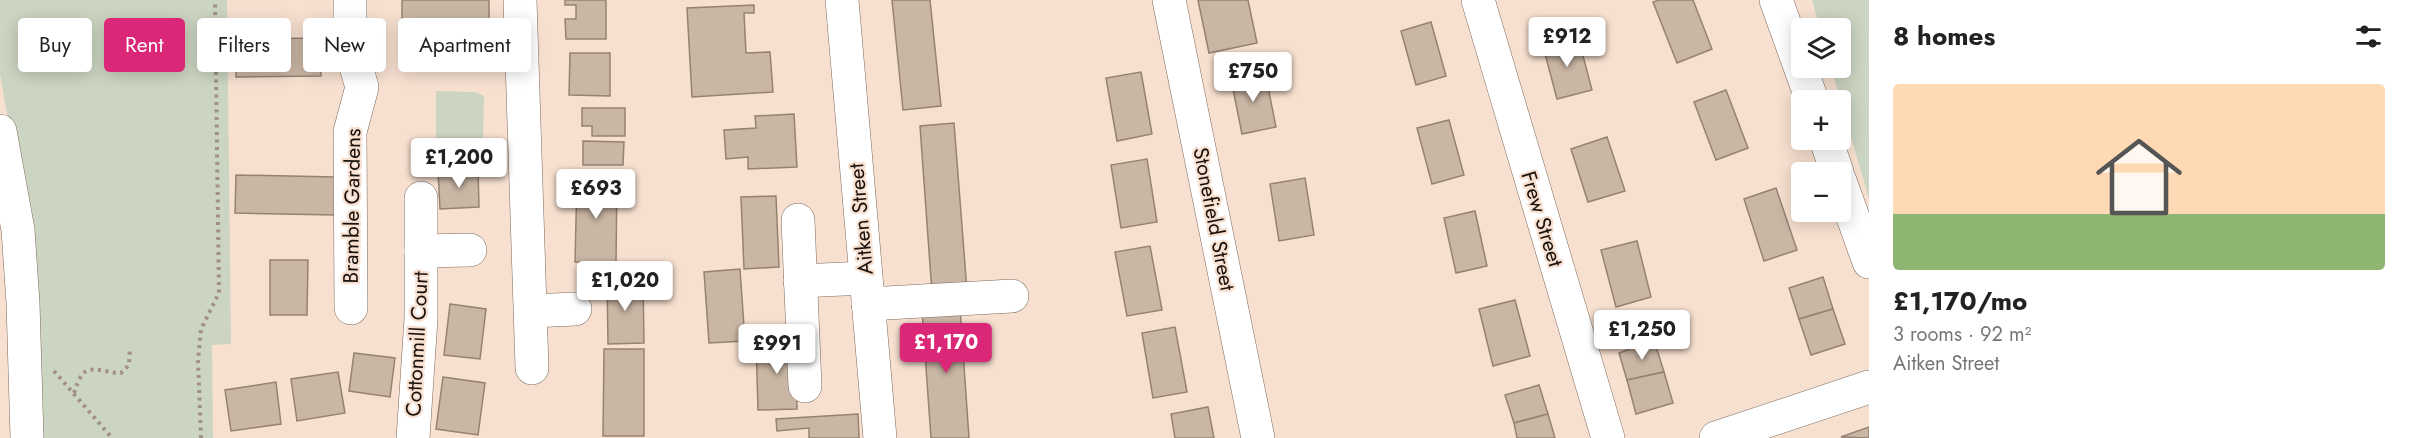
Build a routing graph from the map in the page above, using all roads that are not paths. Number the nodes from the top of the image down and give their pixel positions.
1 (350, 0) edge
2 (520, 0) edge
3 (842, 0) edge
4 (1169, 0) edge
5 (1478, 0) edge
6 (1776, 0) edge
7 (1808, 90) edge
8 (0, 131) edge
9 (421, 198) dead end
10 (1851, 212) edge
11 (798, 220) dead end
12 (421, 250) junction
13 (470, 250) dead end
14 (1869, 262) edge
15 (800, 281) junction
16 (866, 290) junction
17 (1012, 296) dead end
18 (11, 304) edge
19 (351, 308) dead end
20 (575, 309) dead end
21 (531, 311) junction
22 (532, 368) dead end
23 (805, 386) dead end
24 (1869, 387) edge
25 (27, 438) edge
26 (412, 438) edge
27 (880, 438) edge
28 (1258, 438) edge
29 (1608, 438) edge
30 (1716, 438) edge

1 - 19 street, Bramble Gardens
2 - 21 street
3 - 16 street, Aitken Street
4 - 28 street, Stonefield Street
5 - 29 street, Frew Street
6 - 7 street
8 - 18 street
9 - 12 street, Cottonmill Court
10 - 14 street
11 - 15 street
12 - 13 street, Cottonmill Court
12 - 26 street, Cottonmill Court
15 - 16 street
15 - 23 street
16 - 17 street
16 - 27 street, Aitken Street
18 - 25 street
20 - 21 street
21 - 22 street
24 - 30 street

